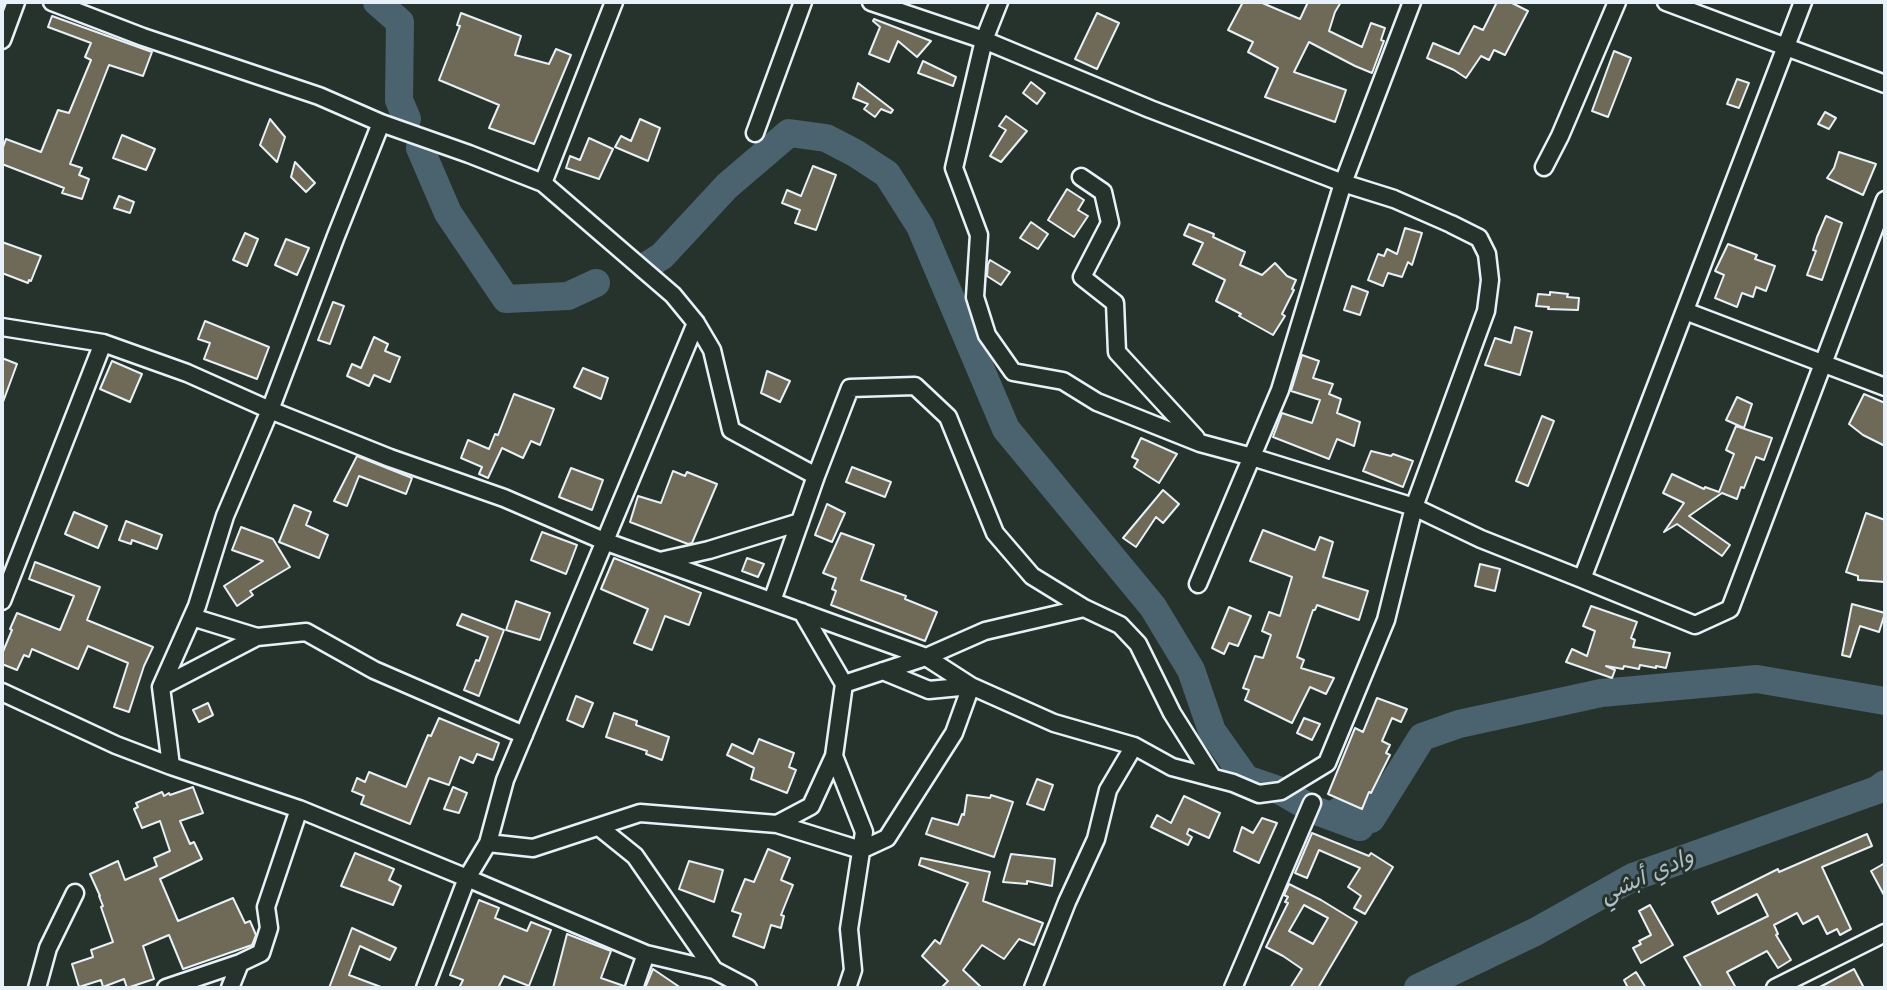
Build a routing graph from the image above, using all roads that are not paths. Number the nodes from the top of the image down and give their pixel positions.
1 (16, 2) edge
2 (52, 2) edge
3 (614, 2) edge
4 (803, 2) edge
5 (871, 2) edge
6 (999, 2) edge
7 (1412, 2) edge
8 (1617, 2) edge
9 (1666, 2) edge
10 (1803, 2) edge
11 (2, 40) edge
12 (984, 40) junction
13 (1785, 47) junction
14 (1885, 84) edge
15 (381, 123) junction
16 (755, 133) dead end
17 (1544, 167) dead end
18 (1081, 177) dead end
19 (543, 183) junction
20 (1343, 183) junction
21 (1885, 200) edge
22 (1685, 311) junction
23 (696, 323) junction
24 (2, 327) edge
25 (103, 343) junction
26 (1824, 363) junction
27 (1885, 387) edge
28 (270, 410) junction
29 (1200, 443) junction
30 (1252, 457) junction
31 (816, 476) junction
32 (1414, 507) junction
33 (800, 522) junction
34 (604, 541) junction
35 (660, 561) junction
36 (1582, 579) junction
37 (1198, 584) dead end
38 (2, 601) edge
39 (772, 601) junction
40 (1084, 608) junction
41 (802, 612) junction
42 (192, 617) junction
43 (257, 637) junction
44 (926, 657) junction
45 (883, 671) junction
46 (844, 684) junction
47 (971, 686) junction
48 (161, 687) junction
49 (2, 692) edge
50 (524, 735) junction
51 (1134, 746) junction
52 (834, 756) junction
53 (171, 766) junction
54 (1213, 778) junction
55 (1312, 803) dead end
56 (299, 808) junction
57 (777, 824) junction
58 (598, 827) junction
59 (488, 843) junction
60 (861, 850) junction
61 (467, 878) junction
62 (75, 893) dead end
63 (1885, 933) edge
64 (646, 954) junction
65 (240, 963) junction
66 (714, 970) junction
67 (37, 988) edge
68 (166, 988) edge
69 (230, 988) edge
70 (425, 988) edge
71 (634, 988) edge
72 (748, 988) edge
73 (847, 988) edge
74 (1033, 988) edge
75 (1233, 988) edge
76 (1775, 988) edge

1 - 11 street
2 - 15 street
3 - 19 street
4 - 16 street
5 - 12 street
6 - 12 street
7 - 20 street
8 - 17 street
9 - 13 street
10 - 13 street
12 - 20 street
12 - 29 street
13 - 14 street
13 - 22 street
15 - 19 street
15 - 28 street
18 - 29 street
19 - 23 street
20 - 30 street
20 - 32 street
21 - 26 street
22 - 26 street
22 - 36 street
23 - 31 street
23 - 34 street
24 - 25 street
25 - 28 street
25 - 38 street
26 - 27 street
26 - 36 street
28 - 34 street
28 - 42 street
29 - 30 street
30 - 32 street
30 - 37 street
31 - 33 street
31 - 40 street
32 - 36 street
32 - 54 street
33 - 35 street
33 - 39 street
34 - 35 street
34 - 50 street
35 - 39 street
39 - 41 street
40 - 44 street
40 - 54 street
41 - 44 street
41 - 46 street
42 - 43 street
42 - 48 street
43 - 48 street
43 - 50 street
44 - 45 street
44 - 47 street
45 - 46 street
45 - 47 street
46 - 52 street
47 - 51 street
47 - 60 street
48 - 53 street
49 - 53 street
50 - 59 street
51 - 54 street
51 - 74 street
52 - 57 street
52 - 60 street
53 - 56 street
55 - 75 street
56 - 61 street
56 - 65 street
57 - 58 street
57 - 60 street
58 - 59 street
58 - 66 street
59 - 61 street
60 - 73 street
61 - 64 street
61 - 70 street
62 - 67 street
63 - 76 street
64 - 66 street
64 - 71 street
65 - 68 street
65 - 69 street
66 - 72 street

